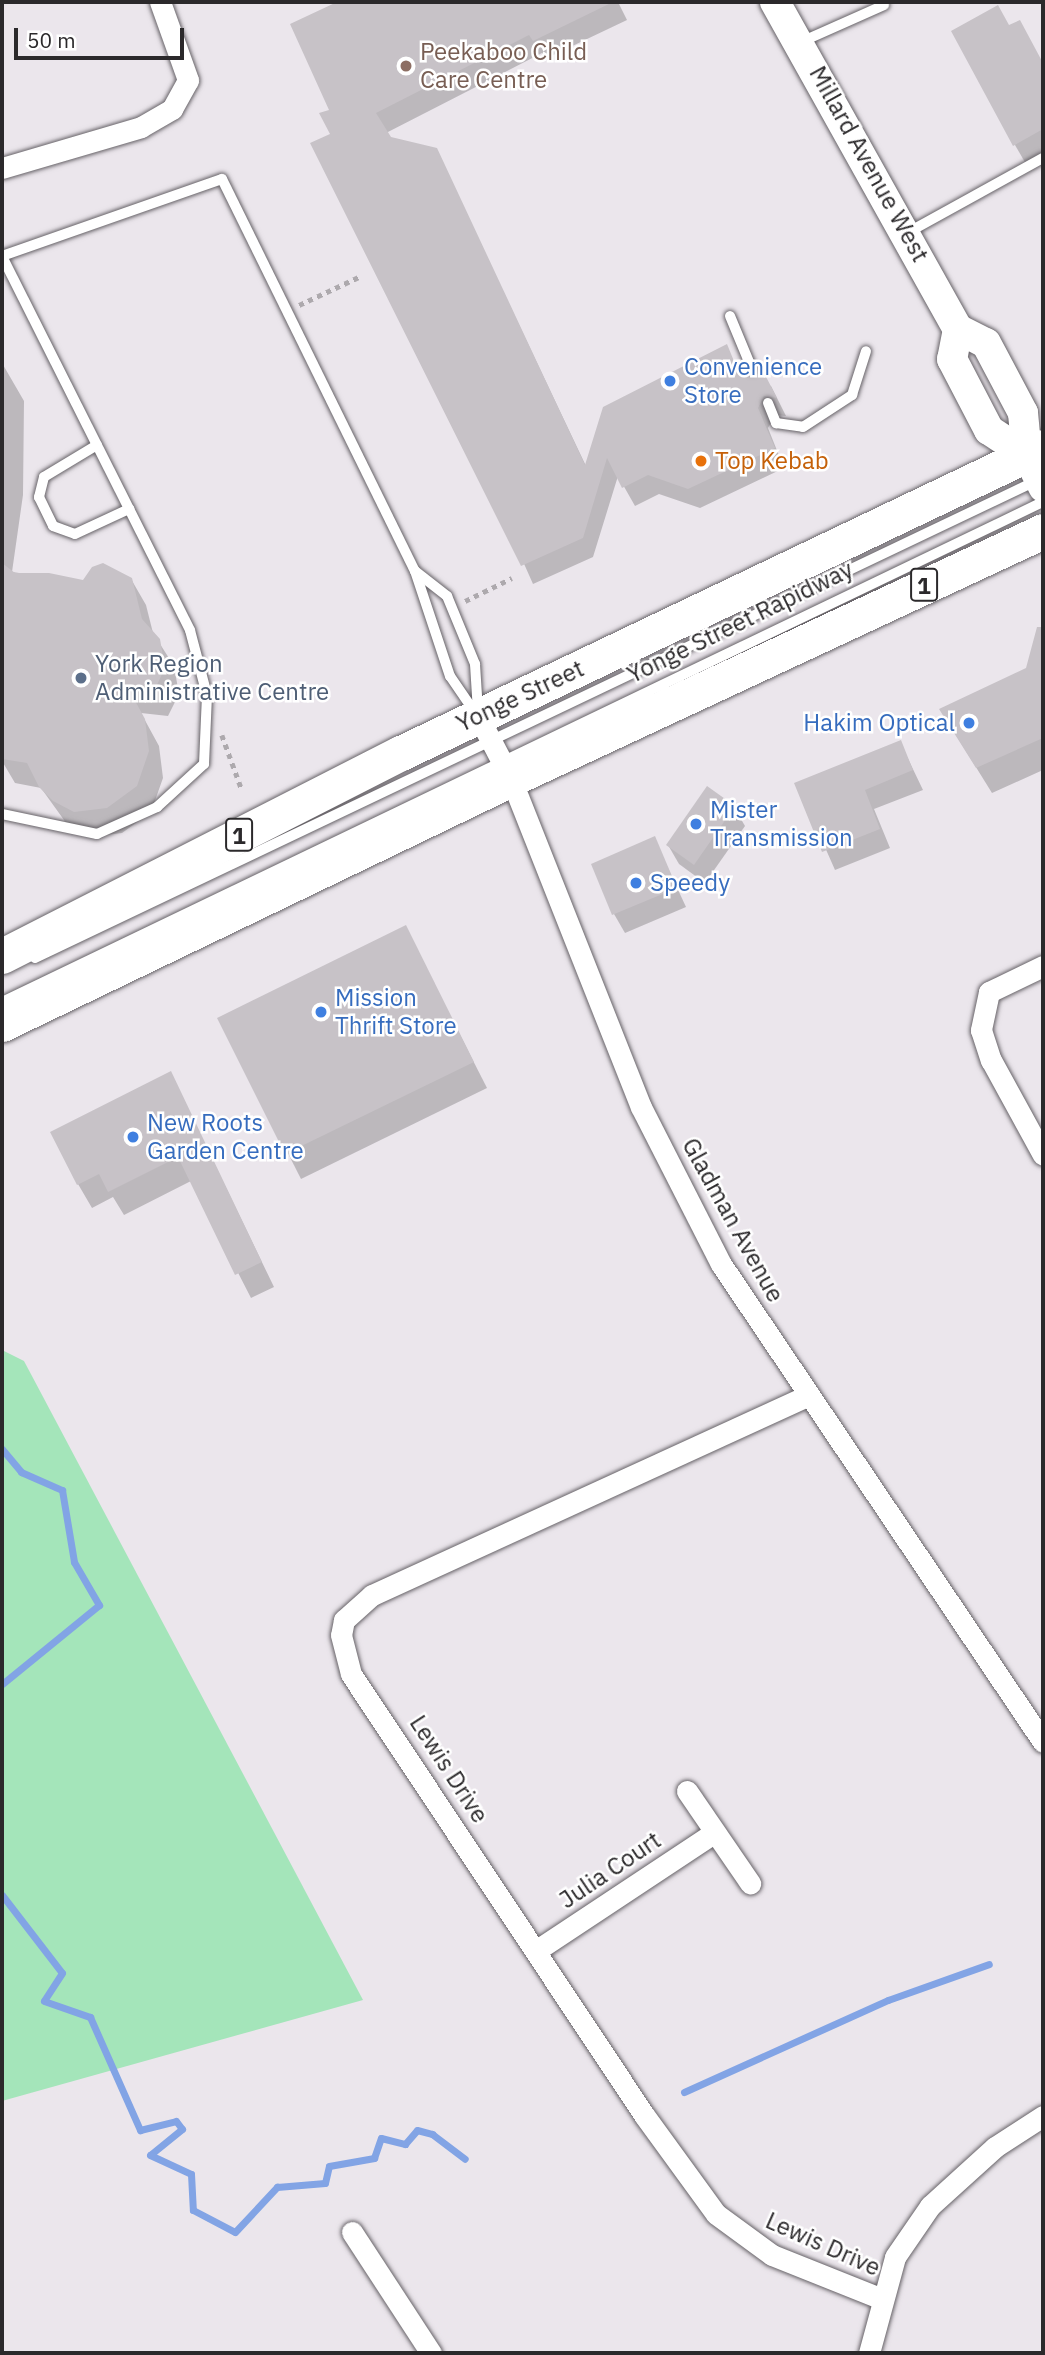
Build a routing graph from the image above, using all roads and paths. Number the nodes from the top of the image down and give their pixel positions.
1 (160, 2) edge
2 (775, 2) edge
3 (884, 5) dead end
4 (801, 42) junction
5 (1043, 158) edge
6 (2, 169) edge
7 (907, 233) junction
8 (2, 256) edge
9 (361, 276) dead end
10 (286, 310) junction
11 (730, 316) dead end
12 (866, 351) dead end
13 (752, 369) dead end
14 (768, 403) dead end
15 (97, 445) junction
16 (1040, 475) edge
17 (129, 509) junction
18 (1043, 531) edge
19 (415, 571) junction
20 (512, 578) dead end
21 (447, 596) junction
22 (207, 695) junction
23 (484, 728) junction
24 (506, 769) junction
25 (242, 790) dead end
26 (2, 814) edge
27 (14, 960) edge
28 (1043, 966) edge
29 (2, 1002) edge
30 (2, 1024) edge
31 (1043, 1155) edge
32 (808, 1395) junction
33 (1043, 1742) edge
34 (687, 1791) dead end
35 (712, 1833) junction
36 (750, 1883) dead end
37 (537, 1950) junction
38 (1043, 2116) edge
39 (352, 2232) dead end
40 (882, 2299) junction
41 (431, 2353) edge
42 (869, 2353) edge

1 - 6 street
2 - 4 main road, Millard Avenue West
3 - 4 lane
4 - 7 main road, Millard Avenue West
5 - 7 lane
7 - 16 main road, Millard Avenue West
8 - 10 lane
8 - 15 lane
9 - 10 path
10 - 19 lane
11 - 13 lane
12 - 14 lane
15 - 17 lane
15 - 17 lane
16 - 23 main road, Yonge Street / 1
16 - 24 lane, Yonge Street Rapidway
17 - 22 lane
18 - 24 main road, 1
19 - 21 lane
19 - 23 lane
20 - 21 path
21 - 23 lane
22 - 25 path
22 - 26 lane
23 - 24 street, Gladman Avenue
23 - 27 main road, Yonge Street / 1
24 - 29 lane, Yonge Street Rapidway
24 - 30 main road, 1
24 - 32 street, Gladman Avenue
28 - 31 street
32 - 33 street, Gladman Avenue
32 - 37 street, Lewis Drive
34 - 35 street
35 - 36 street
35 - 37 street, Julia Court
37 - 40 street, Lewis Drive
38 - 40 street
39 - 41 street
40 - 42 street

